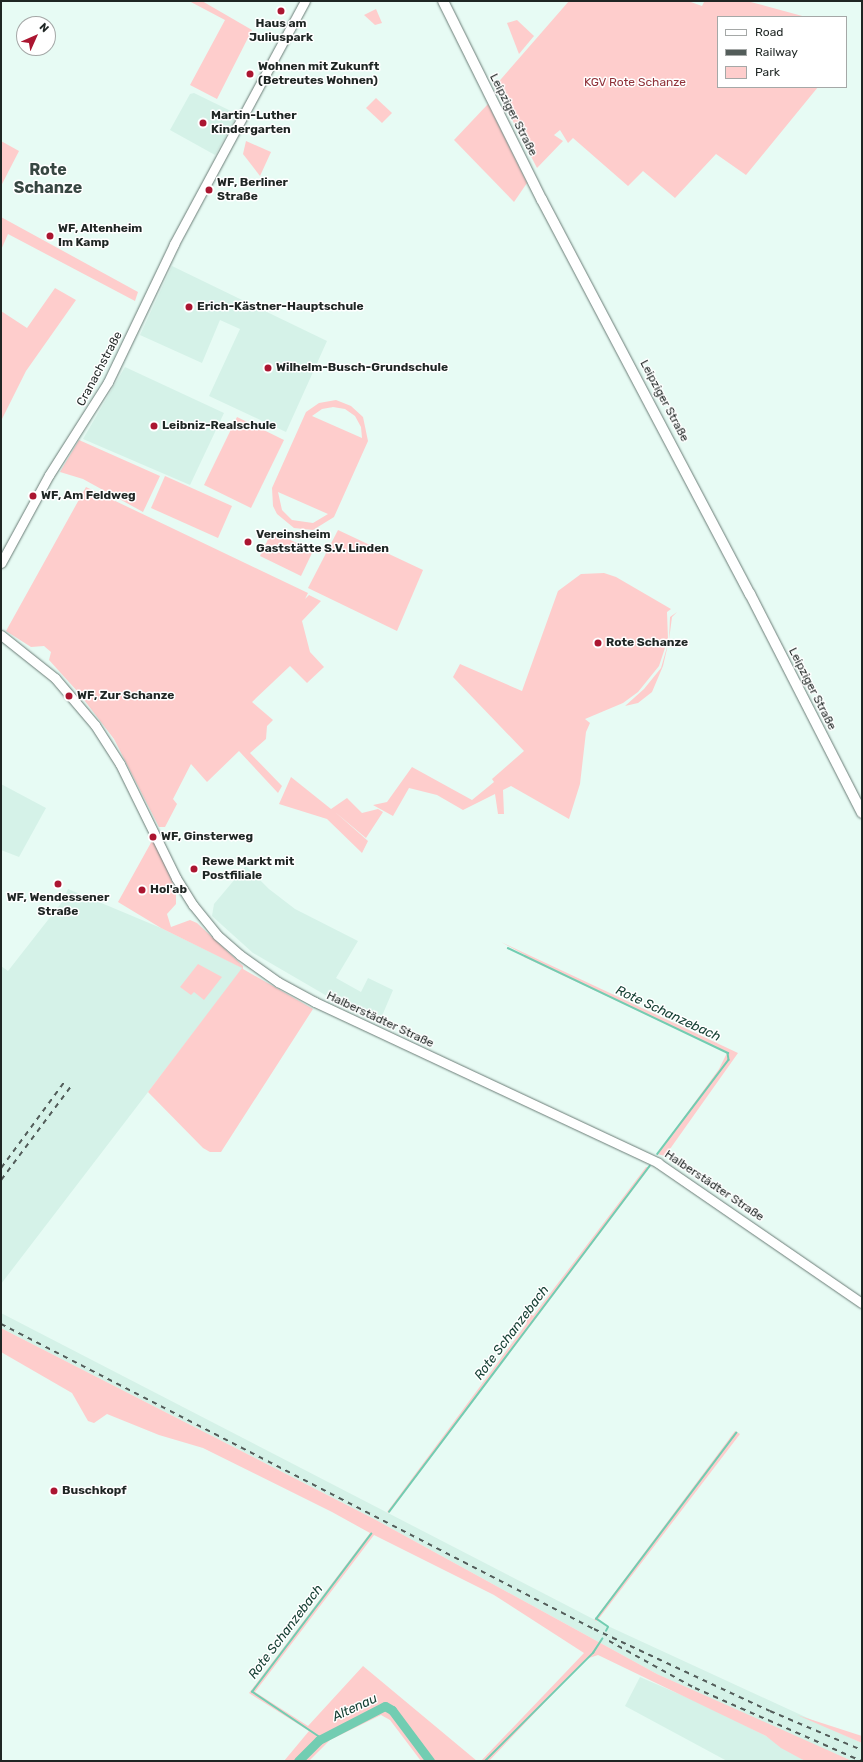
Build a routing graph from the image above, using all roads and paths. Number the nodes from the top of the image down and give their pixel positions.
1 (305, 1) edge
2 (443, 1) edge
3 (1, 563) edge
4 (1, 635) edge
5 (862, 814) edge
6 (862, 1303) edge

1 - 3 main road, Cranachstraße
2 - 5 main road, Leipziger Straße
4 - 6 main road, Halberstädter Straße

